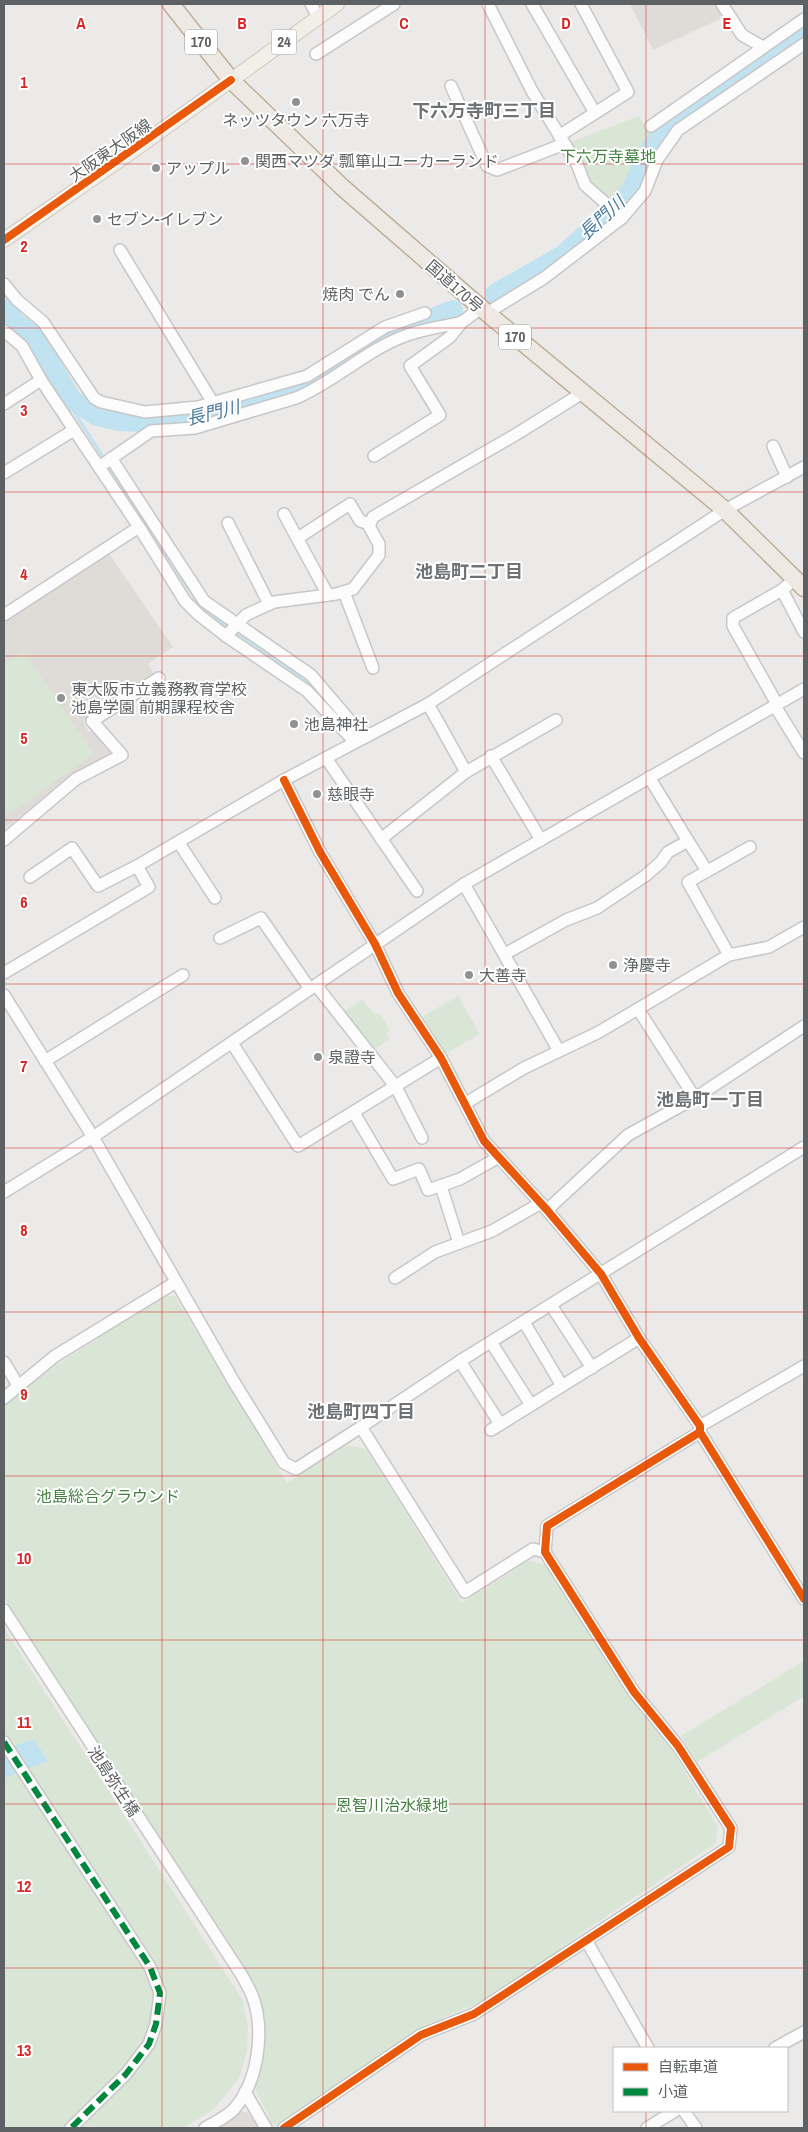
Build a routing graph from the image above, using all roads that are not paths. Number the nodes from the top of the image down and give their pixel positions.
1 (171, 4) edge
2 (311, 4) edge
3 (337, 4) edge
4 (394, 4) edge
5 (488, 4) edge
6 (532, 4) edge
7 (581, 4) edge
8 (722, 4) edge
9 (318, 17) junction
10 (804, 19) edge
11 (804, 44) edge
12 (763, 47) junction
13 (316, 54) dead end
14 (231, 80) junction
15 (451, 86) dead end
16 (595, 113) junction
17 (651, 126) dead end
18 (562, 140) junction
19 (622, 218) junction
20 (4, 240) edge
21 (120, 250) dead end
22 (4, 284) edge
23 (484, 311) junction
24 (425, 313) dead end
25 (462, 322) junction
26 (4, 331) edge
27 (41, 380) junction
28 (584, 392) junction
29 (213, 403) junction
30 (4, 404) edge
31 (74, 430) junction
32 (773, 446) dead end
33 (374, 456) dead end
34 (111, 458) junction
35 (99, 466) junction
36 (804, 467) edge
37 (4, 472) edge
38 (787, 476) junction
39 (726, 510) junction
40 (284, 514) dead end
41 (228, 523) dead end
42 (370, 524) junction
43 (139, 527) junction
44 (298, 538) junction
45 (800, 583) edge
46 (782, 590) junction
47 (344, 592) junction
48 (328, 595) junction
49 (270, 604) junction
50 (4, 615) edge
51 (236, 625) junction
52 (804, 632) edge
53 (226, 636) junction
54 (373, 668) dead end
55 (159, 678) dead end
56 (804, 689) edge
57 (428, 704) junction
58 (776, 705) junction
59 (556, 720) dead end
60 (359, 739) junction
61 (804, 753) edge
62 (491, 756) junction
63 (326, 758) junction
64 (466, 772) junction
65 (649, 777) junction
66 (284, 780) junction
67 (381, 839) junction
68 (4, 840) edge
69 (541, 840) junction
70 (688, 841) junction
71 (179, 843) junction
72 (750, 847) dead end
73 (136, 866) junction
74 (707, 871) junction
75 (30, 877) dead end
76 (464, 884) junction
77 (417, 891) dead end
78 (215, 898) dead end
79 (804, 927) edge
80 (220, 938) dead end
81 (375, 944) junction
82 (505, 954) junction
83 (729, 955) junction
84 (4, 973) edge
85 (183, 975) dead end
86 (313, 987) junction
87 (4, 995) edge
88 (638, 1009) junction
89 (804, 1026) edge
90 (232, 1043) junction
91 (559, 1050) junction
92 (441, 1058) junction
93 (45, 1061) junction
94 (396, 1088) junction
95 (695, 1098) junction
96 (466, 1103) junction
97 (354, 1113) junction
98 (93, 1137) junction
99 (422, 1138) dead end
100 (804, 1147) edge
101 (499, 1156) junction
102 (441, 1186) junction
103 (4, 1192) edge
104 (544, 1206) junction
105 (459, 1243) junction
106 (601, 1274) junction
107 (395, 1278) dead end
108 (176, 1282) junction
109 (551, 1305) junction
110 (524, 1322) junction
111 (639, 1338) junction
112 (491, 1342) junction
113 (460, 1361) junction
114 (4, 1362) edge
115 (804, 1366) edge
116 (592, 1368) junction
117 (562, 1386) junction
118 (19, 1387) junction
119 (4, 1398) edge
120 (531, 1405) junction
121 (361, 1427) junction
122 (700, 1429) junction
123 (545, 1552) junction
124 (804, 1599) edge
125 (4, 1610) edge
126 (4, 1742) edge
127 (587, 1942) junction
128 (804, 2032) edge
129 (647, 2047) edge
130 (777, 2047) edge
131 (245, 2092) junction
132 (673, 2112) edge
133 (685, 2112) edge
134 (71, 2128) edge
135 (205, 2128) edge
136 (266, 2128) edge
137 (284, 2128) edge
138 (647, 2128) edge
139 (696, 2128) edge

1 - 14 highway, 国道170号 / 170
2 - 9 street
3 - 9 main road, 大阪東大阪線 / 24
4 - 13 street
5 - 18 street
6 - 16 street
7 - 16 street
8 - 12 street
9 - 14 main road, 大阪東大阪線 / 24
10 - 12 street
11 - 19 street
12 - 17 street
14 - 20 main road, 大阪東大阪線 / 24
14 - 23 highway, 国道170号 / 170
15 - 18 street
16 - 18 street
18 - 19 street
19 - 23 street
21 - 29 street
22 - 29 street
23 - 25 street
23 - 28 highway, 国道170号 / 170
24 - 29 street
25 - 33 street
25 - 34 street
26 - 27 street
27 - 30 street
27 - 31 street
28 - 39 highway, 国道170号 / 170
28 - 42 street
31 - 35 street
31 - 37 street
32 - 38 street
34 - 35 street
34 - 51 street
35 - 43 street
36 - 38 street
38 - 39 street
39 - 45 highway, 国道170号 / 170
39 - 57 street
40 - 44 street
41 - 49 street
42 - 44 street
42 - 47 street
43 - 50 street
43 - 53 street
44 - 48 street
45 - 46 street
46 - 52 street
46 - 58 street
47 - 48 street
47 - 54 street
48 - 49 street
49 - 51 street
51 - 53 street
51 - 60 street
53 - 60 street
55 - 68 street
56 - 58 street
57 - 60 street
57 - 64 street
58 - 61 street
58 - 65 street
59 - 62 street
60 - 63 street
62 - 64 street
62 - 69 street
63 - 66 street
63 - 67 street
64 - 67 street
65 - 69 street
65 - 70 street
66 - 71 street
66 - 81 street
67 - 77 street
69 - 76 street
70 - 74 street
70 - 82 street
71 - 73 street
71 - 78 street
72 - 74 street
73 - 75 street
73 - 84 street
74 - 83 street
76 - 81 street
76 - 82 street
79 - 83 street
80 - 86 street
81 - 86 street
81 - 92 street
82 - 91 street
83 - 88 street
85 - 93 street
86 - 90 street
86 - 94 street
87 - 93 street
88 - 91 street
88 - 95 street
89 - 95 street
90 - 97 street
90 - 98 street
91 - 96 street
92 - 94 street
92 - 96 street
93 - 98 street
94 - 97 street
94 - 99 street
95 - 104 street
96 - 101 street
97 - 102 street
98 - 103 street
98 - 108 street
100 - 106 street
101 - 102 street
101 - 104 street
102 - 105 street
104 - 105 street
104 - 106 street
105 - 107 street
106 - 109 street
106 - 111 street
108 - 118 street
108 - 121 street
109 - 110 street
109 - 116 street
110 - 112 street
110 - 117 street
111 - 116 street
111 - 122 street
112 - 113 street
112 - 120 street
113 - 120 street
113 - 121 street
114 - 118 street
115 - 122 street
116 - 117 street
117 - 120 street
118 - 119 street
121 - 123 street
122 - 123 street
122 - 124 street
123 - 127 street
125 - 131 street, 池島弥生橋
126 - 134 street
127 - 129 street
127 - 137 street
128 - 130 street
131 - 135 street
131 - 136 street
132 - 138 street
133 - 139 street

